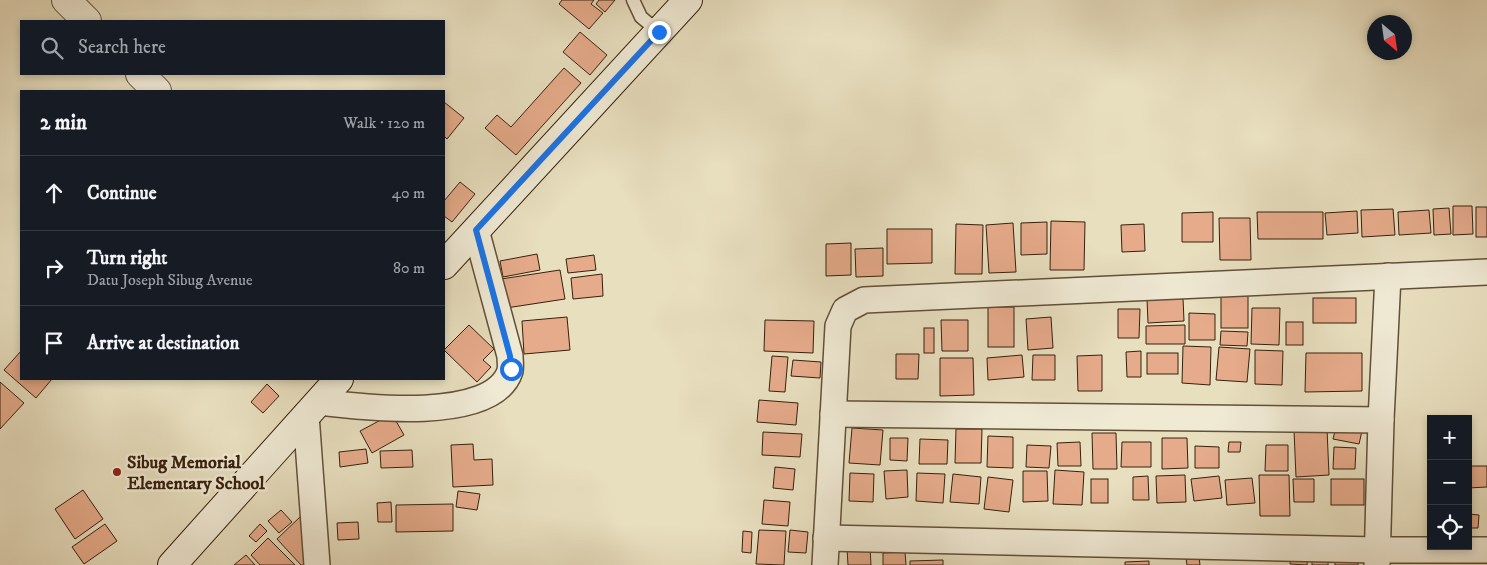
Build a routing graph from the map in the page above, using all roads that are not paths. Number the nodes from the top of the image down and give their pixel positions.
1 (66, 0) edge
2 (633, 0) edge
3 (688, 0) edge
4 (86, 20) edge
5 (659, 32) junction
6 (141, 75) edge
7 (156, 90) edge
8 (476, 230) junction
9 (445, 264) edge
10 (1487, 272) edge
11 (1388, 276) junction
12 (338, 380) edge
13 (312, 408) junction
14 (833, 414) junction
15 (1380, 420) junction
16 (826, 538) junction
17 (1487, 550) edge
18 (1377, 557) edge
19 (172, 565) edge
20 (317, 565) edge
21 (825, 565) edge

1 - 4 main road
2 - 5 lane
3 - 5 main road
5 - 8 main road
6 - 7 main road
8 - 9 main road
8 - 13 street
10 - 11 street
11 - 14 street
11 - 15 street
12 - 13 main road
13 - 19 main road
13 - 20 street
14 - 15 street
14 - 16 street
15 - 18 street
16 - 18 street
16 - 21 street
17 - 18 street

